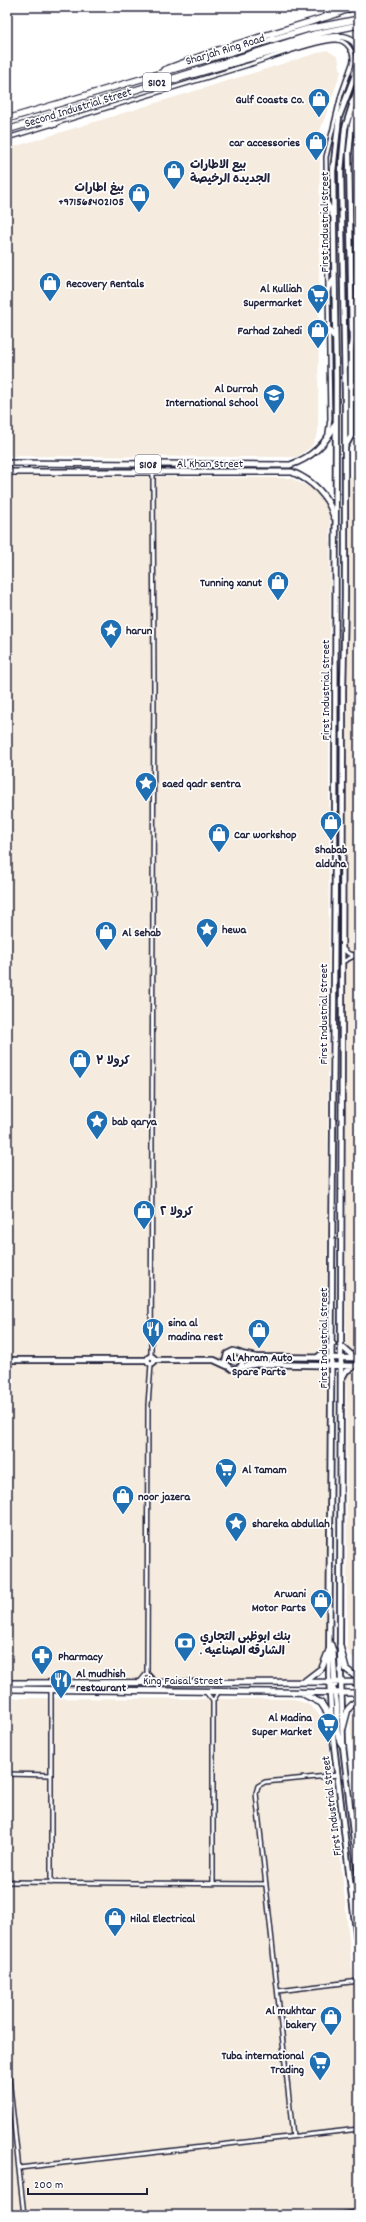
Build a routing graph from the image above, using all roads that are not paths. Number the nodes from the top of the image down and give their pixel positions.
1 (308, 7) edge
2 (317, 7) edge
3 (343, 7) edge
4 (353, 7) edge
5 (359, 19) edge
6 (312, 21) junction
7 (359, 26) edge
8 (308, 32) junction
9 (359, 64) edge
10 (161, 73) junction
11 (355, 73) junction
12 (359, 84) edge
13 (142, 88) junction
14 (359, 92) edge
15 (359, 100) edge
16 (352, 103) junction
17 (339, 117) junction
18 (7, 119) edge
19 (36, 121) junction
20 (333, 123) junction
21 (55, 124) junction
22 (7, 130) edge
23 (7, 138) edge
24 (349, 143) junction
25 (342, 149) junction
26 (342, 195) junction
27 (326, 201) junction
28 (348, 206) junction
29 (334, 218) junction
30 (334, 276) junction
31 (328, 290) junction
32 (328, 328) junction
33 (334, 337) junction
34 (351, 377) junction
35 (359, 382) edge
36 (351, 386) junction
37 (345, 392) junction
38 (335, 424) junction
39 (328, 438) junction
40 (345, 448) junction
41 (7, 463) edge
42 (7, 472) edge
43 (153, 473) junction
44 (334, 517) junction
45 (342, 948) junction
46 (357, 956) edge
47 (342, 962) junction
48 (333, 1344) junction
49 (340, 1345) junction
50 (227, 1354) junction
51 (241, 1354) junction
52 (318, 1357) junction
53 (333, 1358) junction
54 (340, 1358) junction
55 (357, 1358) edge
56 (7, 1360) edge
57 (151, 1360) junction
58 (214, 1360) junction
59 (320, 1365) junction
60 (227, 1366) junction
61 (241, 1366) junction
62 (333, 1366) junction
63 (340, 1366) junction
64 (356, 1366) edge
65 (333, 1376) junction
66 (340, 1382) junction
67 (330, 1644) junction
68 (340, 1646) junction
69 (147, 1673) junction
70 (359, 1679) edge
71 (7, 1682) edge
72 (302, 1682) junction
73 (335, 1682) junction
74 (359, 1682) edge
75 (156, 1683) junction
76 (138, 1684) junction
77 (7, 1689) edge
78 (51, 1689) junction
79 (204, 1690) junction
80 (220, 1691) junction
81 (296, 1691) junction
82 (329, 1692) junction
83 (338, 1692) junction
84 (359, 1693) edge
85 (359, 1698) edge
86 (213, 1701) junction
87 (331, 1718) junction
88 (343, 1728) junction
89 (343, 1746) junction
90 (7, 1774) edge
91 (52, 1775) junction
92 (338, 1775) junction
93 (358, 1860) edge
94 (358, 1873) edge
95 (7, 1882) edge
96 (51, 1883) junction
97 (213, 1884) junction
98 (266, 1884) junction
99 (359, 1884) edge
100 (359, 1956) edge
101 (359, 1982) edge
102 (278, 1991) junction
103 (7, 2060) edge
104 (8, 2087) edge
105 (359, 2129) edge
106 (294, 2136) junction
107 (19, 2168) junction
108 (359, 2212) edge
109 (24, 2215) edge
110 (333, 2215) edge

1 - 2 street
3 - 6 street
4 - 6 highway
5 - 8 highway, Sharjah Ring Road / S102
6 - 10 highway
7 - 8 highway, Sharjah Ring Road / S102
8 - 10 highway, Sharjah Ring Road / S102
8 - 13 highway, Sharjah Ring Road / S102
9 - 11 main road, First Industrial Street
10 - 18 highway, Sharjah Ring Road / S102
11 - 13 highway
11 - 17 main road, First Industrial Street
12 - 16 main road, First Industrial Street
13 - 19 highway, Sharjah Ring Road / S102
14 - 16 main road
15 - 24 main road
16 - 25 main road, First Industrial Street
17 - 20 main road
17 - 29 main road, First Industrial Street
19 - 21 highway
19 - 22 highway, Sharjah Ring Road / S102
20 - 21 street, Second Industrial Street
20 - 27 street, Second Industrial Street
21 - 23 street, Second Industrial Street
24 - 25 main road
24 - 28 main road
25 - 26 main road, First Industrial Street
26 - 28 main road
26 - 37 main road, First Industrial Street
27 - 29 main road
27 - 31 street, Second Industrial Street
28 - 34 main road
29 - 30 main road, First Industrial Street
30 - 31 main road
30 - 33 main road, First Industrial Street
31 - 32 street, Second Industrial Street
32 - 33 main road
32 - 39 street, Second Industrial Street
33 - 38 main road, First Industrial Street
34 - 35 main road
34 - 36 main road
35 - 36 main road
36 - 37 main road
36 - 40 main road
37 - 40 main road, First Industrial Street
38 - 39 main road
38 - 44 main road, First Industrial Street
39 - 41 main road, Al Khan Street / S108
40 - 45 main road, First Industrial Street
42 - 43 main road, Al Khan Street / S108
43 - 44 main road, Al Khan Street / S108
43 - 57 street
44 - 48 main road, First Industrial Street
45 - 46 street
45 - 47 main road, First Industrial Street
46 - 47 street
47 - 49 main road, First Industrial Street
48 - 52 main road
48 - 53 main road, First Industrial Street
49 - 54 main road, First Industrial Street
49 - 55 main road
50 - 51 main road
50 - 58 main road
50 - 60 main road
51 - 52 main road
51 - 61 main road
52 - 53 main road
53 - 54 main road
53 - 62 main road, First Industrial Street
54 - 55 main road
54 - 63 main road, First Industrial Street
56 - 57 main road
57 - 58 main road
57 - 69 street
58 - 60 main road
59 - 61 main road
59 - 62 main road
59 - 65 main road
60 - 61 main road
62 - 63 main road
62 - 65 main road, First Industrial Street
63 - 64 main road
63 - 66 main road, First Industrial Street
64 - 66 main road
65 - 67 main road, First Industrial Street
66 - 68 main road, First Industrial Street
67 - 72 main road
67 - 73 main road
68 - 70 main road
68 - 73 main road, First Industrial Street
69 - 75 street
69 - 76 street
71 - 76 main road, King Faisal Street
72 - 73 main road, King Faisal Street
72 - 75 main road, King Faisal Street
73 - 74 main road, King Faisal Street
73 - 82 main road, First Industrial Street
73 - 83 main road
73 - 83 main road, First Industrial Street
75 - 76 main road, King Faisal Street
77 - 78 main road, King Faisal Street
78 - 79 main road, King Faisal Street
78 - 91 street
79 - 80 main road, King Faisal Street
79 - 86 street
80 - 81 main road, King Faisal Street
80 - 86 street
81 - 82 main road, King Faisal Street
81 - 87 main road
82 - 83 main road, King Faisal Street
82 - 87 main road, First Industrial Street
83 - 84 main road, King Faisal Street
83 - 88 main road, First Industrial Street
83 - 89 main road
85 - 88 main road
86 - 97 street
87 - 92 main road, First Industrial Street
88 - 89 main road, First Industrial Street
89 - 93 main road, First Industrial Street
90 - 91 street
91 - 96 street
92 - 98 street
92 - 100 main road, First Industrial Street
93 - 94 main road, First Industrial Street
94 - 99 main road, First Industrial Street
95 - 96 street
96 - 97 street
97 - 98 street
98 - 102 street
101 - 102 street
102 - 106 street
103 - 104 street
104 - 107 street
105 - 106 street
106 - 107 street
107 - 109 street
108 - 110 street

